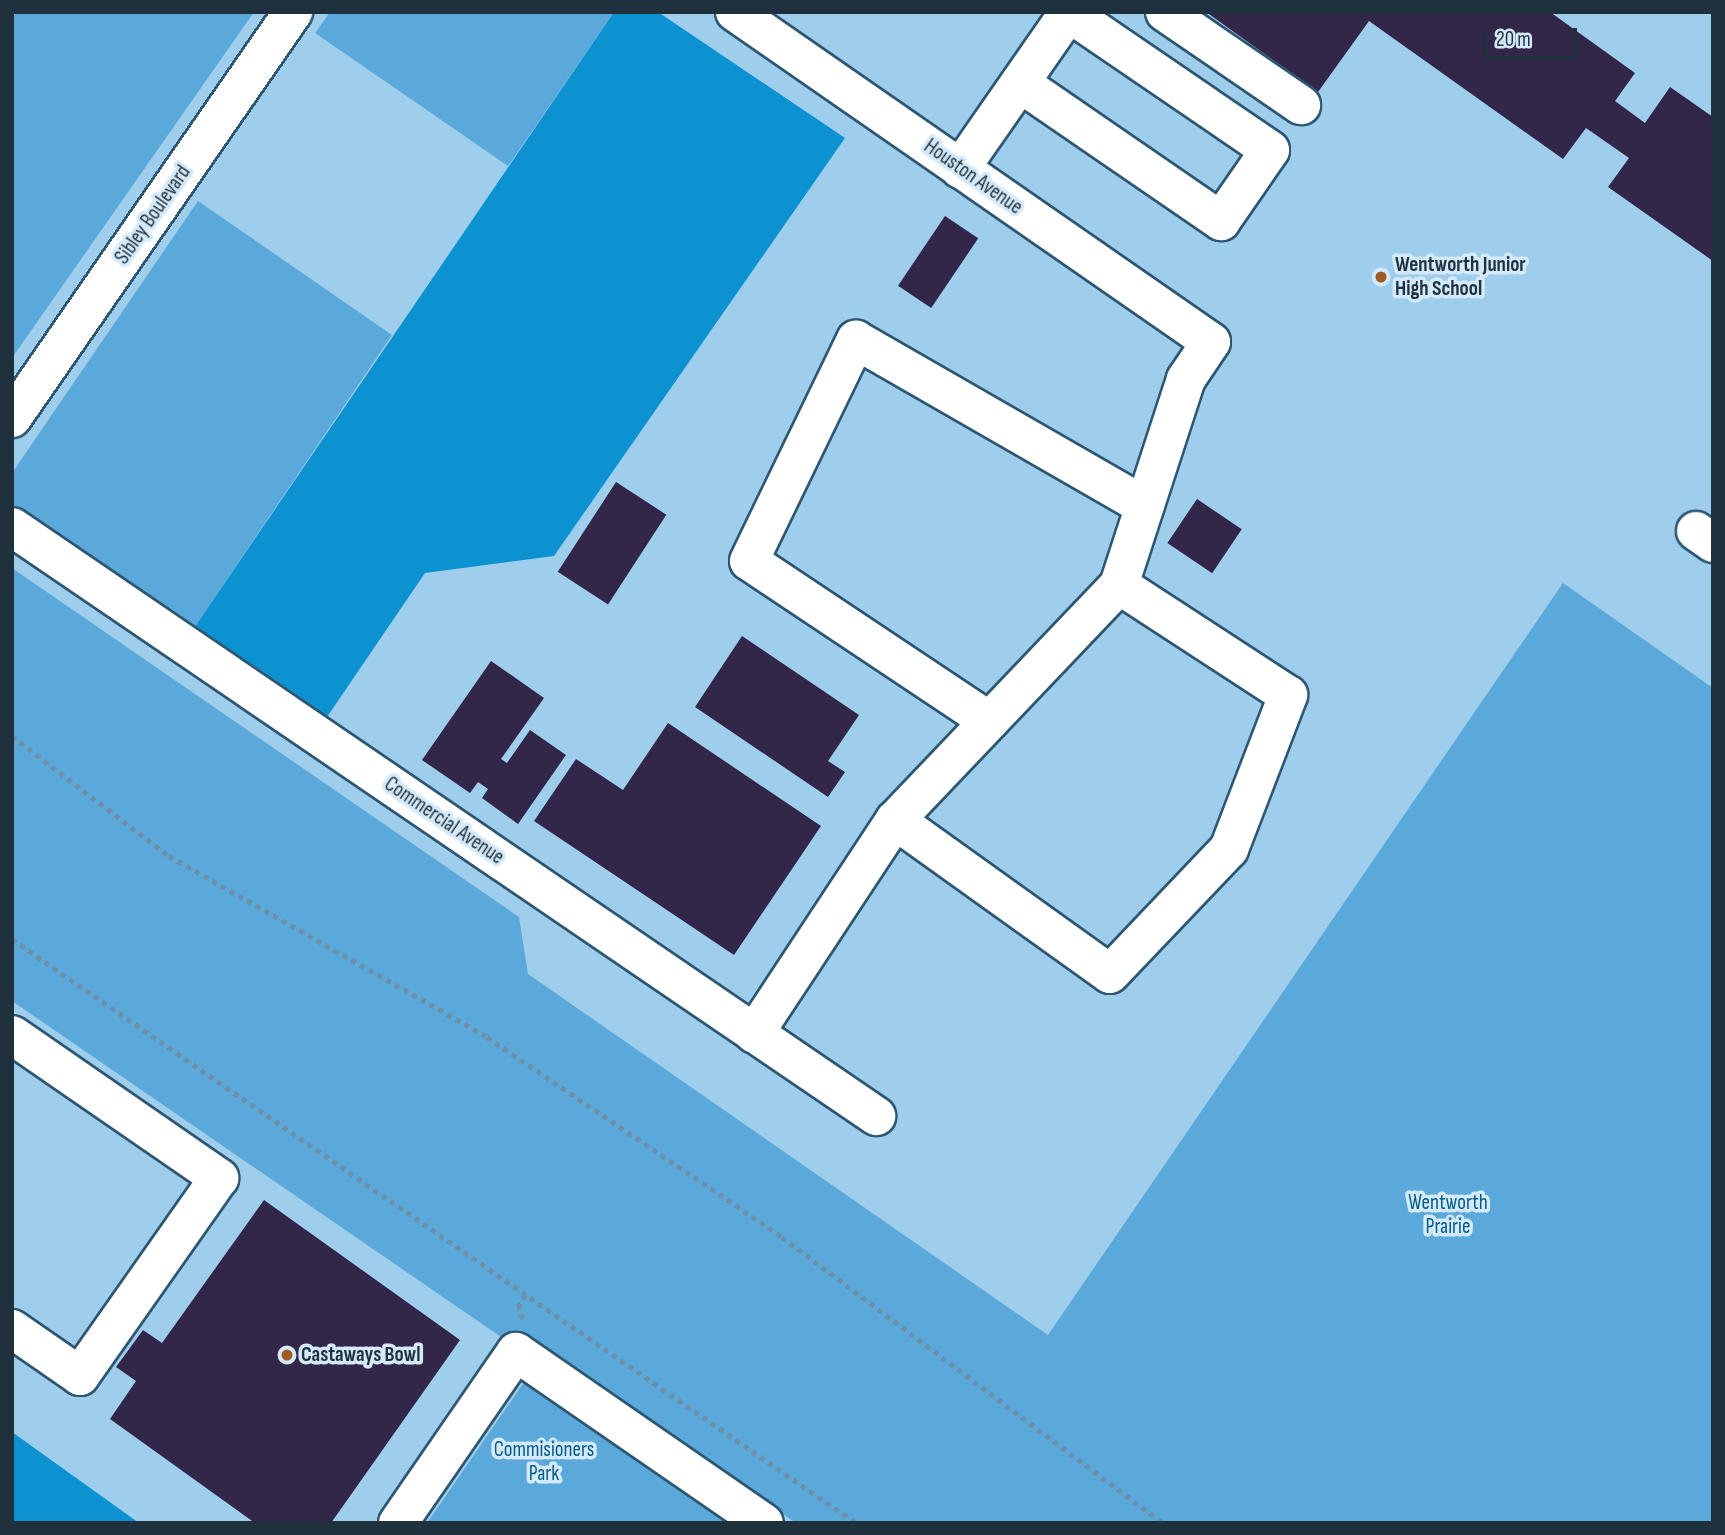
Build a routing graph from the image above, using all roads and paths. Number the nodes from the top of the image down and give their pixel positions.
1 (293, 12) edge
2 (735, 12) edge
3 (1069, 12) edge
4 (1166, 12) edge
5 (1020, 83) junction
6 (1301, 106) dead end
7 (960, 169) junction
8 (12, 418) edge
9 (1145, 506) junction
10 (12, 527) edge
11 (1119, 585) junction
12 (989, 721) junction
13 (12, 736) edge
14 (895, 820) junction
15 (12, 939) edge
16 (754, 1034) junction
17 (12, 1035) edge
18 (876, 1116) dead end
19 (12, 1329) edge
20 (398, 1523) edge
21 (764, 1523) edge
22 (856, 1523) edge
23 (1163, 1523) edge

1 - 8 street, Sibley Boulevard
2 - 7 street, Houston Avenue
3 - 5 street
3 - 5 street
4 - 6 street
5 - 7 street
7 - 9 street, Houston Avenue
9 - 11 street
9 - 12 street
10 - 16 street, Commercial Avenue
11 - 12 street
11 - 14 street
12 - 14 street
13 - 23 path
14 - 16 street
15 - 22 path
16 - 18 street, Commercial Avenue
17 - 19 street
20 - 21 street

